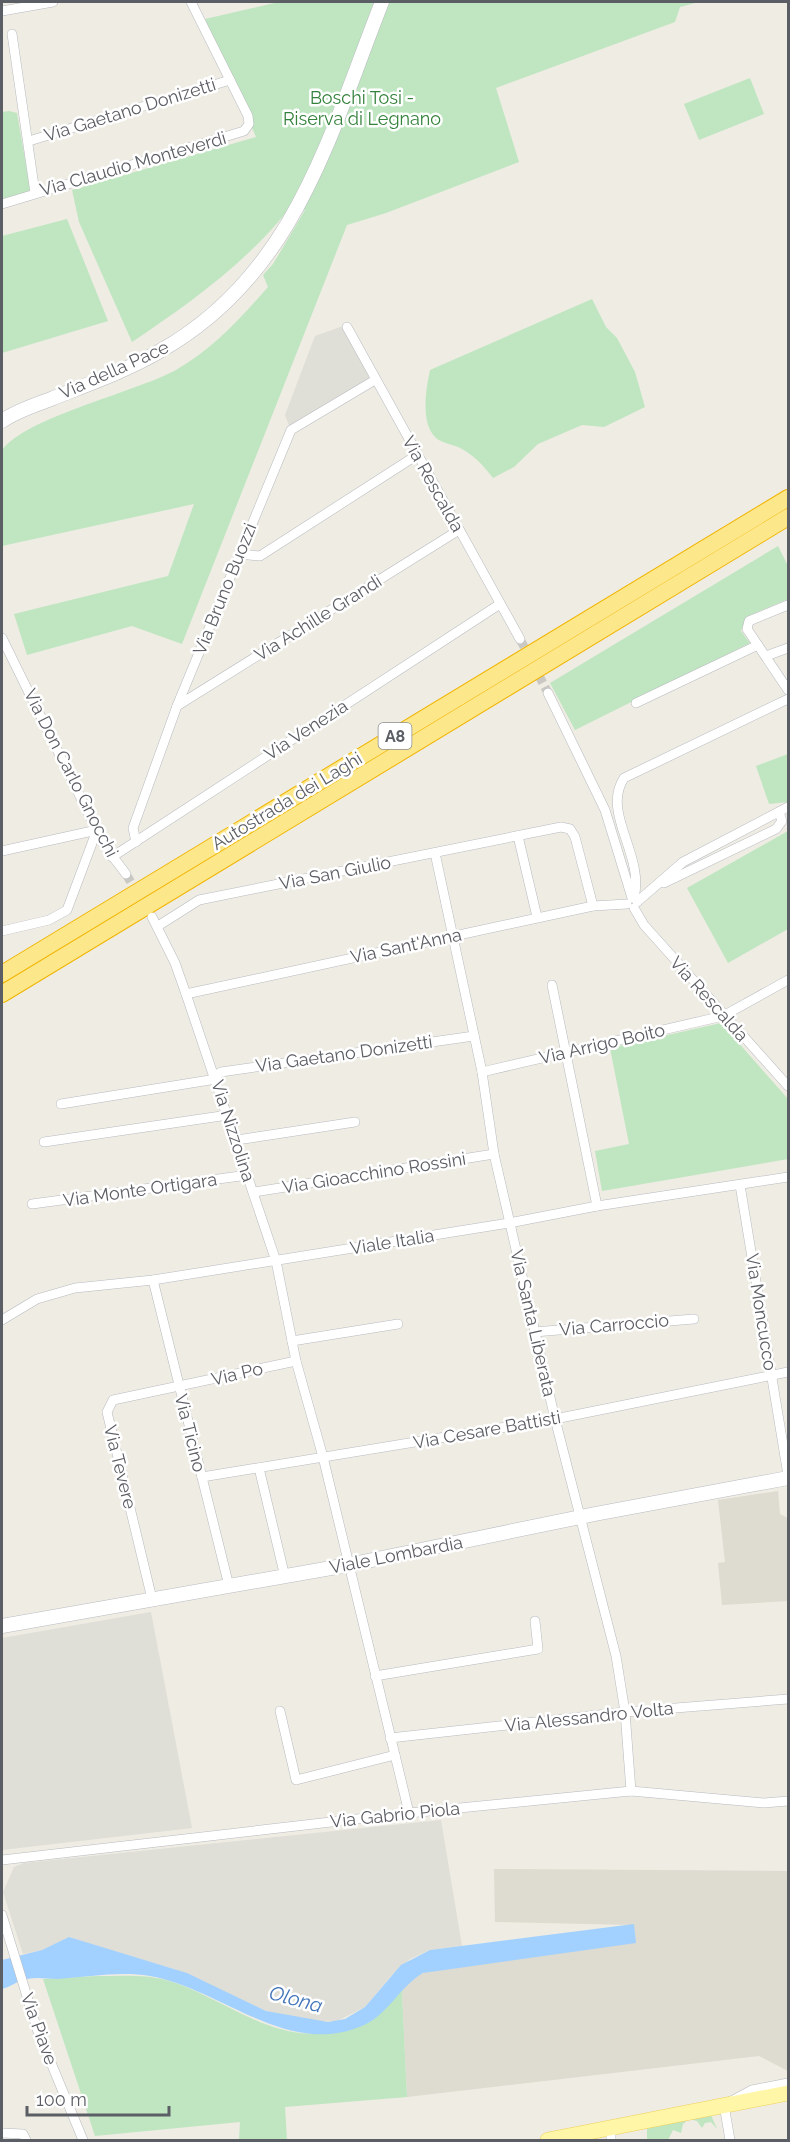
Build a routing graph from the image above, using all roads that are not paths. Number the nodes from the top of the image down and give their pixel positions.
1 (53, 2) edge
2 (191, 2) edge
3 (382, 2) edge
4 (2, 11) edge
5 (12, 34) dead end
6 (230, 80) junction
7 (29, 141) junction
8 (35, 193) junction
9 (2, 204) edge
10 (347, 327) dead end
11 (375, 380) junction
12 (4, 417) edge
13 (417, 455) junction
14 (789, 498) edge
15 (789, 518) edge
16 (459, 530) junction
17 (239, 554) junction
18 (500, 604) junction
19 (789, 605) edge
20 (2, 638) edge
21 (520, 639) tunnel mouth
22 (758, 645) junction
23 (789, 648) edge
24 (766, 656) junction
25 (789, 690) edge
26 (548, 693) tunnel mouth
27 (789, 699) edge
28 (636, 703) dead end
29 (177, 706) junction
30 (789, 807) edge
31 (97, 830) junction
32 (518, 836) junction
33 (136, 842) junction
34 (2, 851) edge
35 (435, 853) junction
36 (112, 857) junction
37 (126, 874) tunnel mouth
38 (633, 902) junction
39 (593, 906) junction
40 (152, 917) dead end
41 (537, 917) junction
42 (158, 926) junction
43 (2, 931) edge
44 (453, 936) junction
45 (2, 974) edge
46 (789, 980) edge
47 (552, 985) dead end
48 (2, 994) edge
49 (186, 994) junction
50 (723, 1016) junction
51 (474, 1036) junction
52 (566, 1053) junction
53 (482, 1072) junction
54 (216, 1077) junction
55 (786, 1080) edge
56 (61, 1104) dead end
57 (228, 1115) junction
58 (355, 1122) dead end
59 (237, 1140) junction
60 (44, 1142) dead end
61 (494, 1155) junction
62 (248, 1175) junction
63 (789, 1177) edge
64 (740, 1185) junction
65 (254, 1192) junction
66 (32, 1204) dead end
67 (597, 1206) junction
68 (509, 1223) junction
69 (276, 1261) junction
70 (153, 1280) junction
71 (694, 1318) dead end
72 (2, 1320) edge
73 (398, 1324) dead end
74 (534, 1332) junction
75 (292, 1341) junction
76 (296, 1361) junction
77 (789, 1372) edge
78 (771, 1376) junction
79 (178, 1387) junction
80 (555, 1419) junction
81 (323, 1457) junction
82 (259, 1468) junction
83 (789, 1477) edge
84 (202, 1478) junction
85 (582, 1518) junction
86 (348, 1565) junction
87 (285, 1577) junction
88 (229, 1586) junction
89 (152, 1599) junction
90 (535, 1621) dead end
91 (2, 1626) edge
92 (375, 1676) junction
93 (789, 1699) edge
94 (280, 1711) dead end
95 (626, 1712) junction
96 (390, 1738) junction
97 (394, 1755) junction
98 (631, 1791) junction
99 (789, 1800) edge
100 (409, 1813) junction
101 (2, 1860) edge
102 (2, 1916) edge
103 (789, 2083) edge
104 (789, 2093) edge
105 (724, 2104) junction
106 (2, 2133) edge
107 (611, 2134) edge
108 (26, 2140) edge
109 (83, 2140) edge
110 (548, 2140) edge
111 (730, 2140) edge

1 - 4 street
2 - 6 street, Via Claudio Monteverdi
3 - 12 street, Via della Pace
5 - 7 street
6 - 7 street, Via Gaetano Donizetti
6 - 8 street, Via Claudio Monteverdi
7 - 8 street
8 - 9 street, Via Claudio Monteverdi
10 - 11 street, Via Rescalda
11 - 13 street, Via Rescalda
11 - 17 street, Via Bruno Buozzi
13 - 16 street, Via Rescalda
13 - 17 street
14 - 45 highway, Autostrada dei Laghi / A8
15 - 48 highway, Autostrada dei Laghi / A8
16 - 18 street, Via Rescalda
16 - 29 street, Via Achille Grandi
17 - 29 street, Via Bruno Buozzi
18 - 21 street, Via Rescalda
18 - 33 street, Via Venezia
19 - 22 street
20 - 31 street, Via Don Carlo Gnocchi
22 - 24 street
22 - 28 street
23 - 24 street
24 - 25 street
26 - 38 street, Via Rescalda
27 - 38 street
29 - 33 street, Via Bruno Buozzi
30 - 38 street
31 - 34 street
31 - 36 street, Via Don Carlo Gnocchi
31 - 43 street
32 - 35 street, Via San Giulio
32 - 39 street, Via San Giulio
32 - 41 street
33 - 36 street, Via Venezia
35 - 42 street, Via San Giulio
35 - 44 street, Via Santa Liberata
36 - 37 street, Via Don Carlo Gnocchi
38 - 39 street, Via Sant'Anna
38 - 50 street, Via Rescalda
39 - 41 street, Via Sant'Anna
40 - 42 street
41 - 44 street, Via Sant'Anna
42 - 49 street, Via Nizzolina
44 - 49 street, Via Sant'Anna
44 - 51 street, Via Santa Liberata
46 - 50 street, Via Arrigo Boito
47 - 52 street
49 - 54 street, Via Nizzolina
50 - 52 street, Via Arrigo Boito
50 - 55 street, Via Rescalda
51 - 53 street, Via Santa Liberata
51 - 54 street, Via Gaetano Donizetti
52 - 53 street, Via Arrigo Boito
52 - 67 street
53 - 61 street, Via Santa Liberata
54 - 56 street, Via Gaetano Donizetti
54 - 57 street, Via Nizzolina
57 - 59 street, Via Nizzolina
57 - 60 street
58 - 59 street
59 - 62 street, Via Nizzolina
61 - 65 street, Via Gioacchino Rossini
61 - 68 street, Via Santa Liberata
62 - 65 street, Via Nizzolina
62 - 66 street, Via Monte Ortigara
63 - 64 street, Viale Italia
64 - 67 street, Viale Italia
64 - 78 street, Via Moncucco
65 - 69 street, Via Nizzolina
67 - 68 street, Viale Italia
68 - 69 street, Viale Italia
68 - 74 street, Via Santa Liberata
69 - 70 street, Viale Italia
69 - 75 street, Via Nizzolina
70 - 72 street, Viale Italia
70 - 79 street, Via Ticino
71 - 74 street, Via Carroccio
73 - 75 street
74 - 80 street, Via Santa Liberata
75 - 76 street, Via Nizzolina
76 - 79 street, Via Po
76 - 81 street, Via Nizzolina
77 - 78 street, Via Cesare Battisti
78 - 80 street, Via Cesare Battisti
78 - 83 street, Via Moncucco
79 - 84 street, Via Ticino
79 - 89 street, Via Tevere
80 - 81 street, Via Cesare Battisti
80 - 85 street, Via Santa Liberata
81 - 82 street, Via Cesare Battisti
81 - 86 street, Via Nizzolina
82 - 84 street, Via Cesare Battisti
82 - 87 street
83 - 85 street, Viale Lombardia
84 - 88 street, Via Ticino
85 - 86 street, Viale Lombardia
85 - 95 street, Via Santa Liberata
86 - 87 street, Viale Lombardia
86 - 92 street, Via Nizzolina
87 - 88 street, Viale Lombardia
88 - 89 street, Viale Lombardia
89 - 91 street, Viale Lombardia
90 - 92 street
92 - 96 street, Via Nizzolina
93 - 95 street, Via Alessandro Volta
94 - 97 street
95 - 96 street, Via Alessandro Volta
95 - 98 street, Via Santa Liberata
96 - 97 street, Via Nizzolina
97 - 100 street, Via Nizzolina
98 - 99 street, Via Gabrio Piola
98 - 100 street, Via Gabrio Piola
100 - 101 street, Via Gabrio Piola
102 - 109 street, Via Piave
103 - 105 street
104 - 105 main road
105 - 107 main road
105 - 111 street
106 - 108 street
107 - 110 main road

